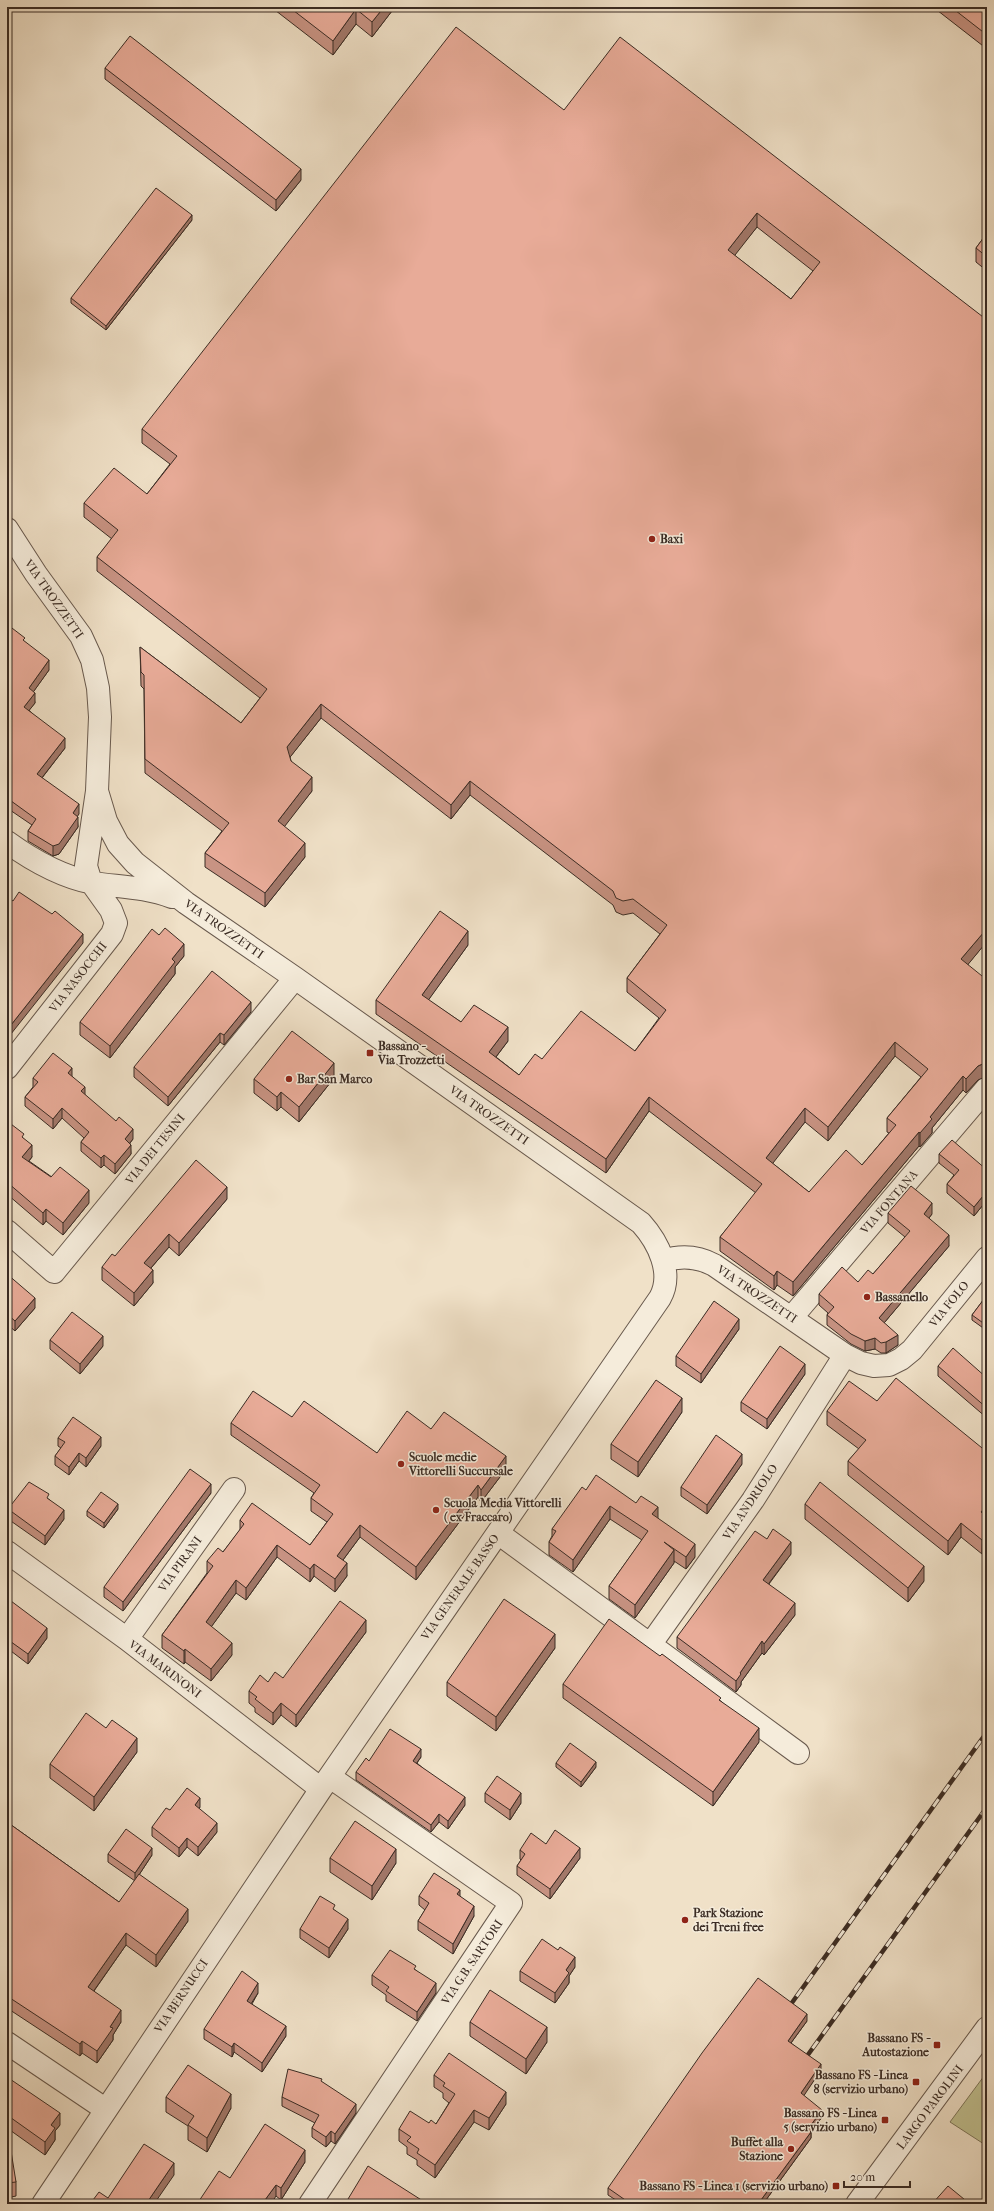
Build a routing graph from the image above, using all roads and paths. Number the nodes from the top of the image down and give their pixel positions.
1 (7, 529) edge
2 (97, 791) junction
3 (7, 842) edge
4 (92, 882) junction
5 (186, 903) junction
6 (295, 978) junction
7 (7, 1068) edge
8 (987, 1088) edge
9 (7, 1231) edge
10 (987, 1258) edge
11 (663, 1261) junction
12 (792, 1317) junction
13 (912, 1350) joint
14 (845, 1355) junction
15 (234, 1489) dead end
16 (498, 1533) junction
17 (7, 1552) edge
18 (127, 1639) junction
19 (650, 1645) junction
20 (798, 1753) dead end
21 (325, 1783) junction
22 (987, 2028) edge
23 (7, 2043) edge
24 (105, 2109) junction
25 (43, 2204) edge
26 (310, 2204) edge
27 (857, 2204) edge

1 - 2 street, VIA TROZZETTI
2 - 4 street, VIA TROZZETTI
2 - 5 street, VIA TROZZETTI
3 - 4 street
4 - 5 street
4 - 7 street, VIA NASOCCHI
5 - 6 street, VIA TROZZETTI
6 - 9 street, VIA DEI TESINI
6 - 11 street, VIA TROZZETTI
8 - 12 street, VIA FONTANA
10 - 13 street, VIA FOLO
11 - 12 street, VIA TROZZETTI
11 - 16 street, VIA GENERALE BASSO
12 - 14 street, VIA TROZZETTI
13 - 14 street, VIA TROZZETTI
14 - 19 street, VIA ANDRIOLO
15 - 18 street, VIA PIRANI
16 - 19 street
16 - 21 street, VIA GENERALE BASSO
17 - 18 street, VIA MARINONI
18 - 21 street, VIA MARINONI
19 - 20 street
21 - 24 street, VIA BERNUCCI
21 - 26 street, VIA G.B. SARTORI
22 - 27 street, LARGO PAROLINI
23 - 24 street
24 - 25 street, VIA BERNUCCI

